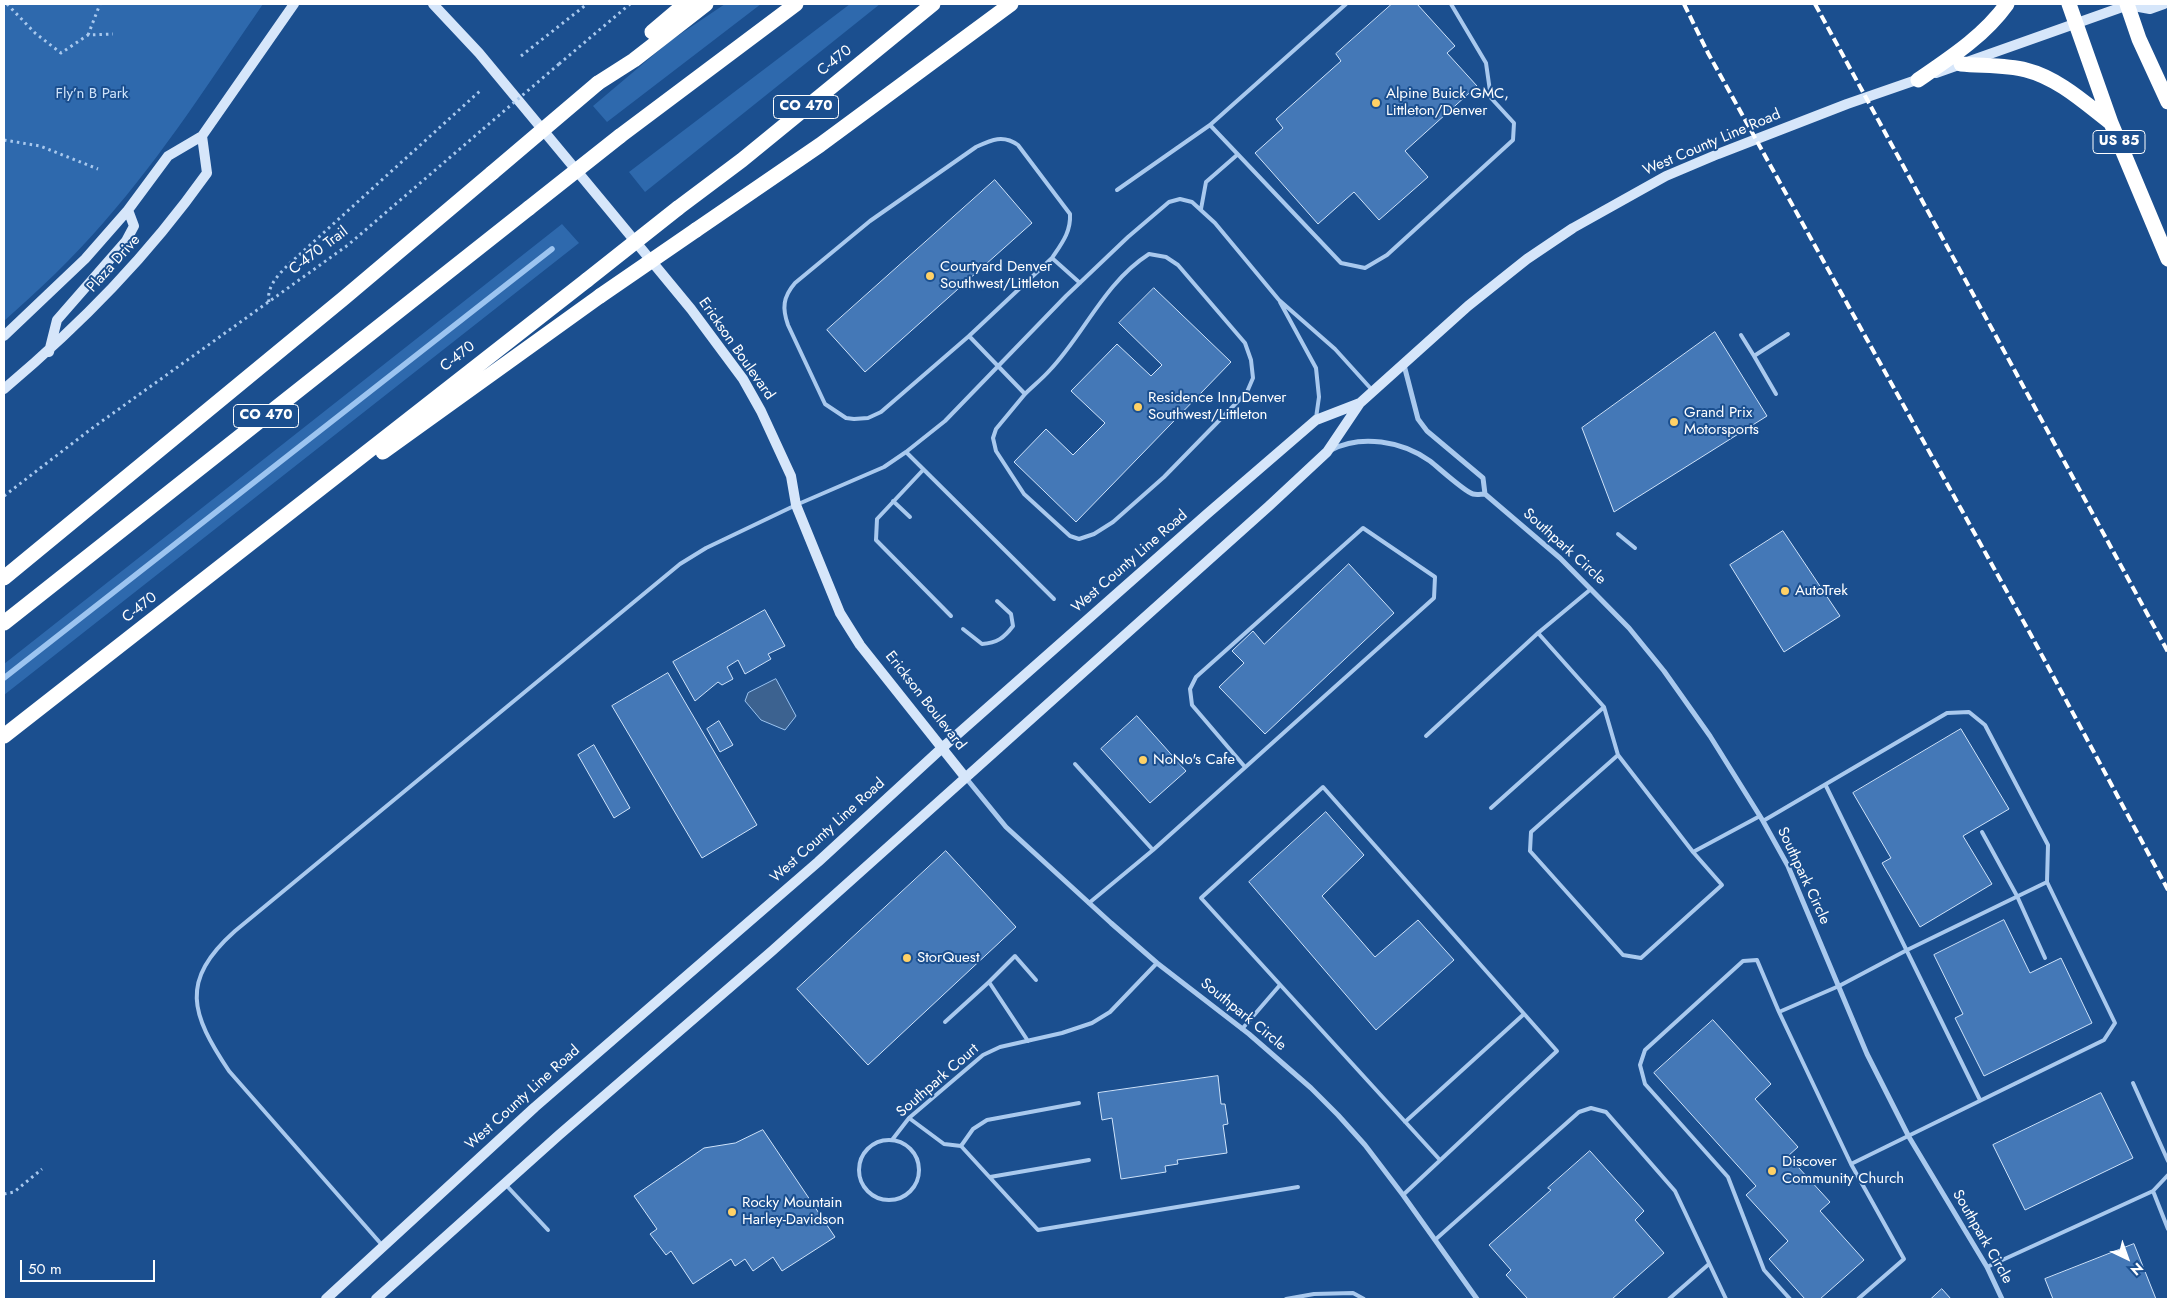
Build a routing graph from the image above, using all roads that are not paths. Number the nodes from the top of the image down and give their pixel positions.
1 (294, 4) edge
2 (433, 4) edge
3 (685, 4) edge
4 (706, 4) edge
5 (796, 4) edge
6 (933, 4) edge
7 (1011, 4) edge
8 (1346, 4) edge
9 (1451, 4) edge
10 (2007, 4) edge
11 (2069, 4) edge
12 (2128, 4) edge
13 (2164, 4) edge
14 (2075, 22) junction
15 (1961, 64) junction
16 (1918, 80) junction
17 (598, 83) junction
18 (2168, 102) edge
19 (2111, 123) junction
20 (1210, 125) junction
21 (202, 136) junction
22 (1236, 154) junction
23 (1117, 190) dead end
24 (1201, 209) junction
25 (128, 210) junction
26 (1052, 258) junction
27 (2168, 259) edge
28 (1080, 283) junction
29 (1279, 300) junction
30 (1788, 334) dead end
31 (1741, 335) dead end
32 (4, 336) edge
33 (969, 336) junction
34 (49, 352) junction
35 (1754, 356) junction
36 (1404, 365) junction
37 (997, 367) junction
38 (4, 389) edge
39 (1373, 391) junction
40 (1025, 394) junction
41 (1776, 394) dead end
42 (1360, 403) junction
43 (1316, 420) junction
44 (906, 452) junction
45 (1327, 452) junction
46 (923, 470) junction
47 (338, 474) junction
48 (1485, 494) junction
49 (893, 501) junction
50 (796, 505) junction
51 (910, 517) dead end
52 (1618, 534) dead end
53 (1635, 548) dead end
54 (4, 578) edge
55 (1592, 588) junction
56 (1054, 599) dead end
57 (997, 601) dead end
58 (951, 616) dead end
59 (4, 624) edge
60 (963, 629) dead end
61 (1538, 633) junction
62 (1604, 707) junction
63 (4, 736) edge
64 (1426, 736) dead end
65 (942, 748) junction
66 (1618, 755) junction
67 (1075, 764) dead end
68 (1245, 767) junction
69 (965, 777) junction
70 (1826, 786) junction
71 (1491, 808) dead end
72 (1761, 818) junction
73 (1982, 832) dead end
74 (1152, 850) junction
75 (1692, 852) junction
76 (2047, 882) junction
77 (2018, 896) junction
78 (1089, 903) junction
79 (1907, 950) junction
80 (2046, 958) dead end
81 (1157, 963) junction
82 (1036, 980) dead end
83 (989, 982) junction
84 (1280, 984) junction
85 (1839, 986) junction
86 (1780, 1012) junction
87 (1524, 1014) junction
88 (945, 1022) dead end
89 (1242, 1029) junction
90 (1028, 1041) junction
91 (2133, 1083) dead end
92 (1980, 1100) junction
93 (1079, 1104) dead end
94 (909, 1118) junction
95 (1405, 1122) junction
96 (1909, 1136) junction
97 (892, 1140) junction
98 (961, 1146) junction
99 (1089, 1160) dead end
100 (1440, 1160) junction
101 (2168, 1161) edge
102 (1851, 1164) junction
103 (2168, 1175) edge
104 (990, 1178) junction
105 (505, 1184) junction
106 (1298, 1187) dead end
107 (2153, 1191) junction
108 (1403, 1195) junction
109 (2168, 1229) edge
110 (548, 1230) dead end
111 (1436, 1239) junction
112 (383, 1246) junction
113 (1709, 1264) junction
114 (1987, 1267) junction
115 (326, 1299) edge
116 (376, 1299) edge
117 (1286, 1299) edge
118 (1364, 1299) edge
119 (1477, 1299) edge
120 (1669, 1299) edge
121 (1726, 1299) edge
122 (1790, 1299) edge
123 (1858, 1299) edge
124 (2002, 1299) edge

1 - 21 main road, Plaza Drive
2 - 50 main road, Erickson Boulevard
3 - 17 highway
4 - 17 highway
5 - 59 highway, CO 470, bridge
6 - 47 highway, C-470 / CO 470, bridge
7 - 47 highway, bridge
8 - 20 lane
9 - 22 lane
10 - 16 highway
11 - 14 highway, US 85
12 - 13 main road, West County Line Road
12 - 14 main road, West County Line Road
12 - 18 highway
14 - 15 main road, West County Line Road
14 - 19 highway, US 85
15 - 16 main road, West County Line Road
15 - 19 highway
16 - 36 main road, West County Line Road
17 - 54 highway, bridge
19 - 27 highway, US 85
20 - 22 lane
20 - 23 lane
21 - 25 main road, Plaza Drive
21 - 34 main road, Plaza Drive
22 - 24 lane
24 - 28 lane
24 - 29 lane
25 - 32 main road, Plaza Drive
25 - 34 main road
26 - 28 lane
26 - 33 lane
26 - 33 lane
28 - 37 lane
29 - 39 lane
29 - 43 lane
30 - 35 lane
31 - 35 lane
33 - 37 lane
34 - 38 main road, Plaza Drive
35 - 41 lane
36 - 39 main road, West County Line Road
36 - 48 street, Southpark Circle
37 - 40 lane
37 - 44 lane
39 - 42 main road, West County Line Road
40 - 40 lane
42 - 43 main road, West County Line Road
42 - 45 main road, West County Line Road
43 - 65 main road, West County Line Road
44 - 46 lane
44 - 50 lane
45 - 48 street, Southpark Circle
45 - 69 main road, West County Line Road
46 - 49 lane
46 - 56 lane
47 - 63 highway, C-470 / CO 470
48 - 55 street, Southpark Circle
49 - 51 lane
49 - 58 lane
50 - 65 main road, Erickson Boulevard
50 - 112 lane
52 - 53 lane
55 - 61 lane
55 - 72 street, Southpark Circle
57 - 60 lane
61 - 62 lane
61 - 64 lane
62 - 66 lane
62 - 71 lane
65 - 69 main road, Erickson Boulevard
65 - 112 main road, West County Line Road
66 - 75 lane
66 - 75 lane
67 - 74 lane
68 - 68 lane
68 - 74 lane
69 - 78 street, Southpark Circle
69 - 105 main road, West County Line Road
70 - 72 lane
70 - 76 lane
70 - 79 lane
72 - 75 lane
72 - 85 street, Southpark Circle
73 - 77 lane
74 - 78 lane
76 - 77 lane
76 - 92 lane
77 - 79 lane
77 - 80 lane
78 - 81 street, Southpark Circle
79 - 85 lane
79 - 92 lane
81 - 89 street, Southpark Circle
81 - 90 lane, Southpark Court
82 - 83 lane
83 - 88 lane
83 - 90 lane
84 - 87 lane
84 - 89 lane
84 - 95 lane
85 - 86 lane
85 - 96 street, Southpark Circle
86 - 102 lane
86 - 122 lane
87 - 95 lane
87 - 100 lane
89 - 108 street, Southpark Circle
90 - 94 lane, Southpark Court
91 - 101 lane
92 - 96 lane
93 - 98 lane
94 - 97 lane, Southpark Court
94 - 98 lane
95 - 100 lane
96 - 102 lane
96 - 114 street, Southpark Circle
97 - 97 lane
98 - 104 lane
99 - 104 lane
100 - 108 lane
102 - 123 lane
103 - 107 lane
104 - 106 lane
105 - 110 lane
105 - 116 main road, West County Line Road
107 - 109 lane
107 - 114 lane
108 - 111 street, Southpark Circle
111 - 113 lane
111 - 119 street, Southpark Circle
112 - 115 main road, West County Line Road
113 - 120 lane
113 - 121 lane
114 - 124 street, Southpark Circle
117 - 118 lane

